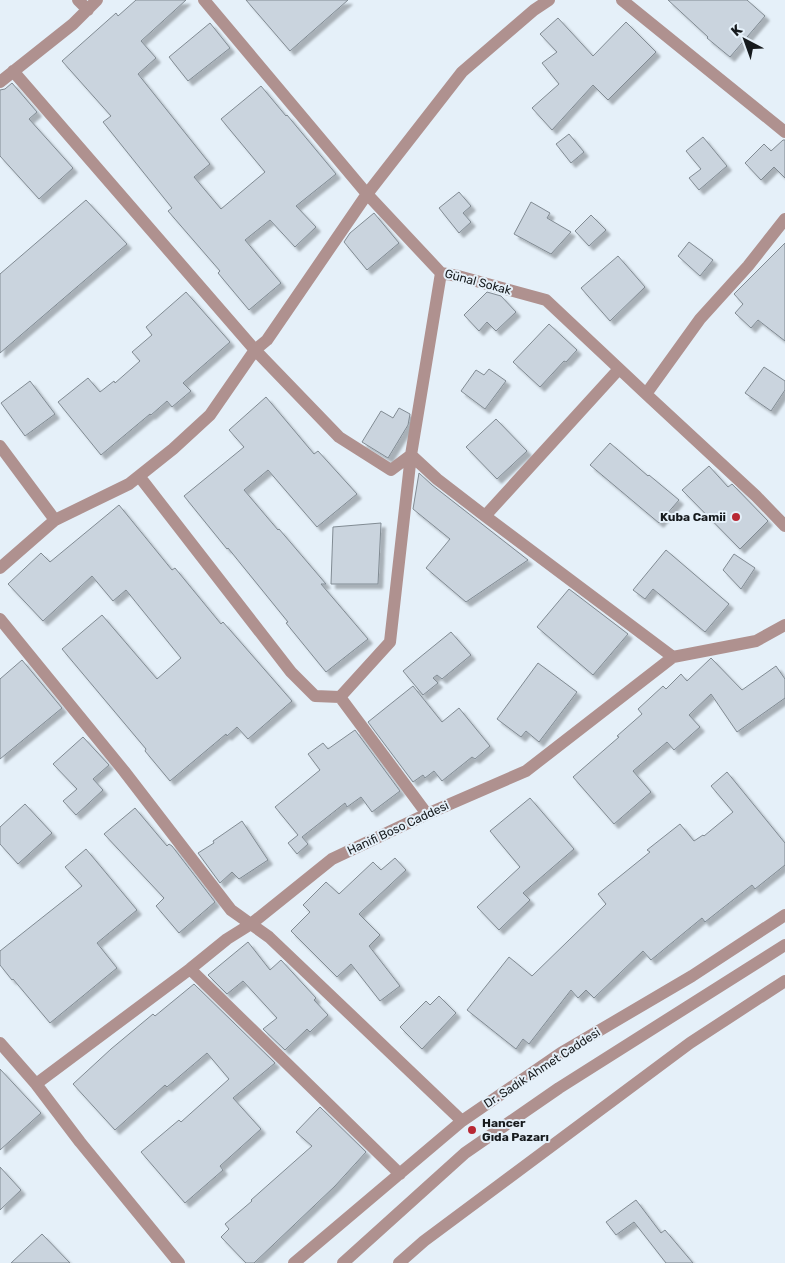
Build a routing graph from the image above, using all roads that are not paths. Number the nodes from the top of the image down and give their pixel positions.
1 (78, 0) edge
2 (97, 0) edge
3 (204, 0) edge
4 (550, 0) edge
5 (622, 0) edge
6 (88, 10) junction
7 (13, 71) junction
8 (0, 82) edge
9 (785, 132) edge
10 (367, 194) junction
11 (785, 220) edge
12 (441, 274) junction
13 (255, 350) junction
14 (619, 369) junction
15 (646, 394) junction
16 (0, 446) edge
17 (411, 455) junction
18 (139, 476) junction
19 (484, 516) junction
20 (55, 520) junction
21 (785, 526) edge
22 (0, 568) edge
23 (0, 620) edge
24 (785, 624) edge
25 (673, 657) junction
26 (340, 697) junction
27 (427, 814) junction
28 (785, 915) edge
29 (251, 924) junction
30 (785, 945) edge
31 (190, 969) junction
32 (785, 981) edge
33 (0, 1043) edge
34 (36, 1084) junction
35 (462, 1121) junction
36 (400, 1174) junction
37 (179, 1263) edge
38 (294, 1263) edge
39 (343, 1263) edge
40 (399, 1263) edge

1 - 6 street
2 - 6 street
3 - 10 street, Günal Sokak
4 - 10 street
5 - 9 street
6 - 7 street
7 - 8 street
7 - 13 street
10 - 12 street, Günal Sokak
10 - 13 street
11 - 15 street
12 - 14 street, Günal Sokak
12 - 17 street
13 - 17 street
13 - 18 street
14 - 15 street, Günal Sokak
14 - 19 street
15 - 21 street, Günal Sokak
16 - 20 street
17 - 19 street
17 - 26 street
18 - 20 street
18 - 26 street
19 - 25 street
20 - 22 street
23 - 29 street
24 - 25 street, Hanifi Boso Caddesi
25 - 27 street, Hanifi Boso Caddesi
26 - 27 street
27 - 29 street, Hanifi Boso Caddesi
28 - 35 street, Dr. Sadık Ahmet Caddesi
29 - 31 street, Hanifi Boso Caddesi
29 - 35 street
30 - 39 street, Dr. Sadık Ahmet Caddesi
31 - 34 street, Hanifi Boso Caddesi
31 - 36 street
32 - 40 street
33 - 34 street
34 - 37 street
35 - 36 street, Dr. Sadık Ahmet Caddesi
36 - 38 street, Dr. Sadık Ahmet Caddesi

